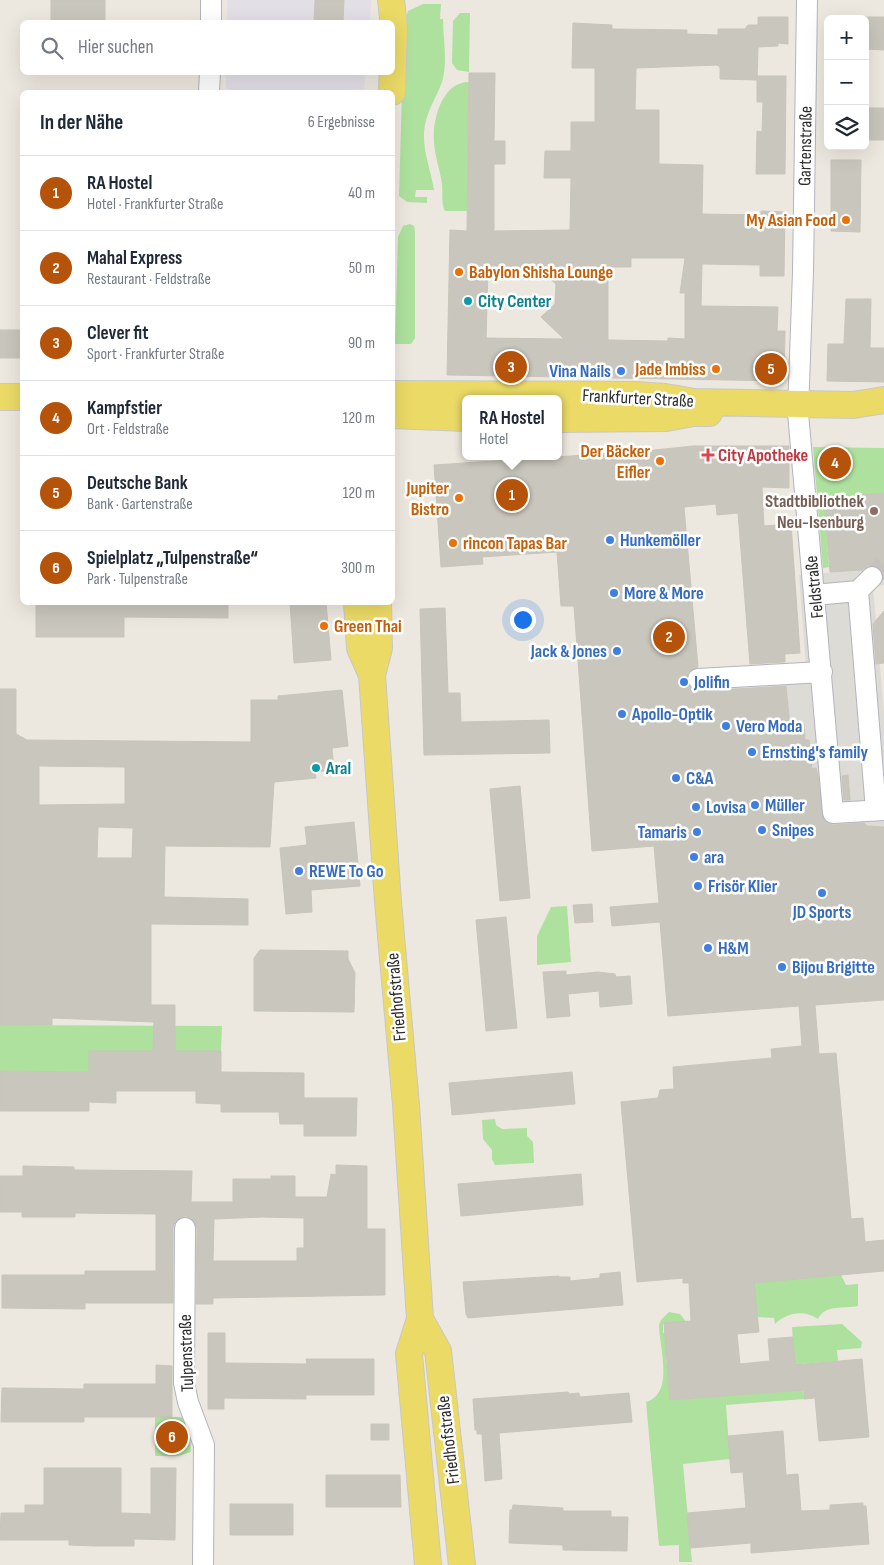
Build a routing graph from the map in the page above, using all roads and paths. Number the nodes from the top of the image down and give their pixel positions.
1 (211, 0) edge
2 (389, 0) edge
3 (807, 0) edge
4 (210, 20) edge
5 (383, 20) edge
6 (393, 20) edge
7 (210, 75) edge
8 (378, 75) edge
9 (393, 75) edge
10 (209, 90) edge
11 (377, 90) edge
12 (392, 90) edge
13 (395, 394) edge
14 (0, 397) edge
15 (20, 397) edge
16 (884, 400) edge
17 (798, 408) junction
18 (884, 414) edge
19 (395, 415) edge
20 (462, 418) edge
21 (562, 419) edge
22 (872, 577) tunnel mouth
23 (858, 591) junction
24 (814, 595) junction
25 (357, 605) edge
26 (378, 605) edge
27 (822, 672) junction
28 (372, 674) junction
29 (698, 679) dead end
30 (880, 810) edge
31 (185, 1228) dead end
32 (420, 1319) junction
33 (203, 1565) edge
34 (428, 1565) edge
35 (462, 1565) edge

1 - 4 street
2 - 5 main road
2 - 6 main road
3 - 17 street, Gartenstraße
7 - 10 street
8 - 11 main road
9 - 12 main road
13 - 17 main road, Frankfurter Straße
14 - 15 main road
16 - 17 main road, Frankfurter Straße
17 - 18 main road, Frankfurter Straße
17 - 21 main road, Frankfurter Straße
17 - 24 street, Feldstraße
19 - 20 main road
22 - 23 street
23 - 24 street
23 - 30 street
24 - 27 street, Feldstraße
25 - 28 main road, Friedhofstraße
26 - 28 main road, Friedhofstraße
27 - 29 street
27 - 30 street, Feldstraße
28 - 32 main road, Friedhofstraße
31 - 33 street, Tulpenstraße
32 - 34 main road, Friedhofstraße
32 - 35 main road, Friedhofstraße

